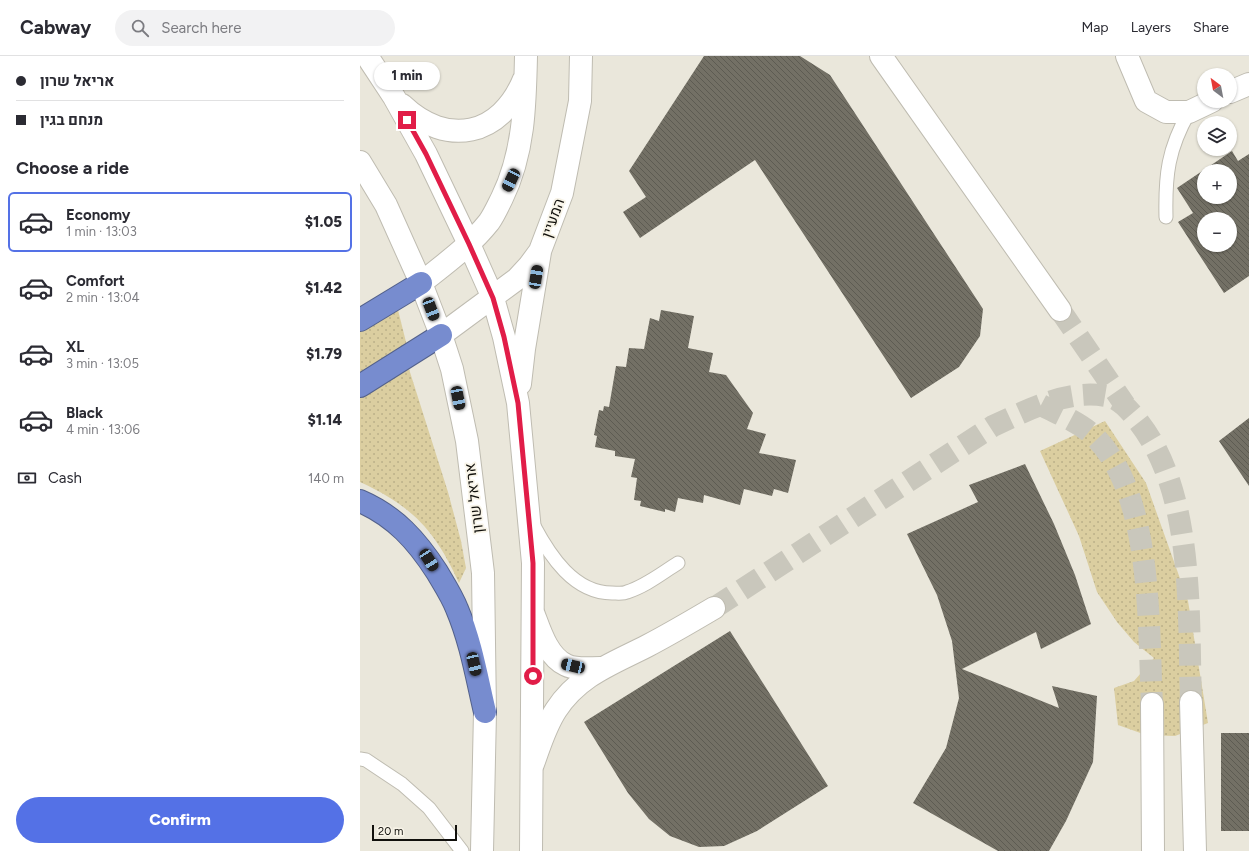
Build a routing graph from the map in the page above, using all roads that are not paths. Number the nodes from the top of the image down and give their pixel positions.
1 (367, 56) edge
2 (581, 56) edge
3 (881, 56) edge
4 (1126, 56) edge
5 (526, 66) edge
6 (1249, 84) edge
7 (1237, 89) edge
8 (394, 97) junction
9 (1197, 108) edge
10 (1189, 112) junction
11 (361, 164) edge
12 (1166, 217) dead end
13 (469, 244) junction
14 (540, 251) junction
15 (421, 283) junction
16 (493, 298) junction
17 (1060, 310) tunnel mouth
18 (360, 320) edge
19 (441, 335) junction
20 (360, 386) edge
21 (518, 403) junction
22 (360, 501) edge
23 (529, 515) junction
24 (678, 562) dead end
25 (714, 608) tunnel mouth
26 (534, 615) junction
27 (600, 668) junction
28 (1191, 702) tunnel mouth
29 (1152, 704) tunnel mouth
30 (485, 712) junction
31 (360, 759) edge
32 (531, 769) junction
33 (462, 851) edge
34 (482, 851) edge
35 (531, 851) edge
36 (1153, 851) edge
37 (1195, 851) edge

1 - 8 street
2 - 14 street, המעיין
3 - 17 street
4 - 10 street
5 - 8 street
5 - 13 street
6 - 7 street
8 - 13 street
9 - 10 street
10 - 12 lane
11 - 15 street, אריאל שרון
13 - 15 street
13 - 16 street
14 - 16 street, המעיין
14 - 21 street
15 - 18 highway
15 - 19 street, אריאל שרון
16 - 19 street, המעיין
16 - 21 street
19 - 20 highway
19 - 30 street, אריאל שרון
21 - 23 street
22 - 30 highway
23 - 24 lane
23 - 26 street
25 - 27 street
26 - 27 street
26 - 32 street
27 - 32 street
28 - 37 street
29 - 36 street
30 - 34 street, אריאל שרון
31 - 33 lane
32 - 35 street

